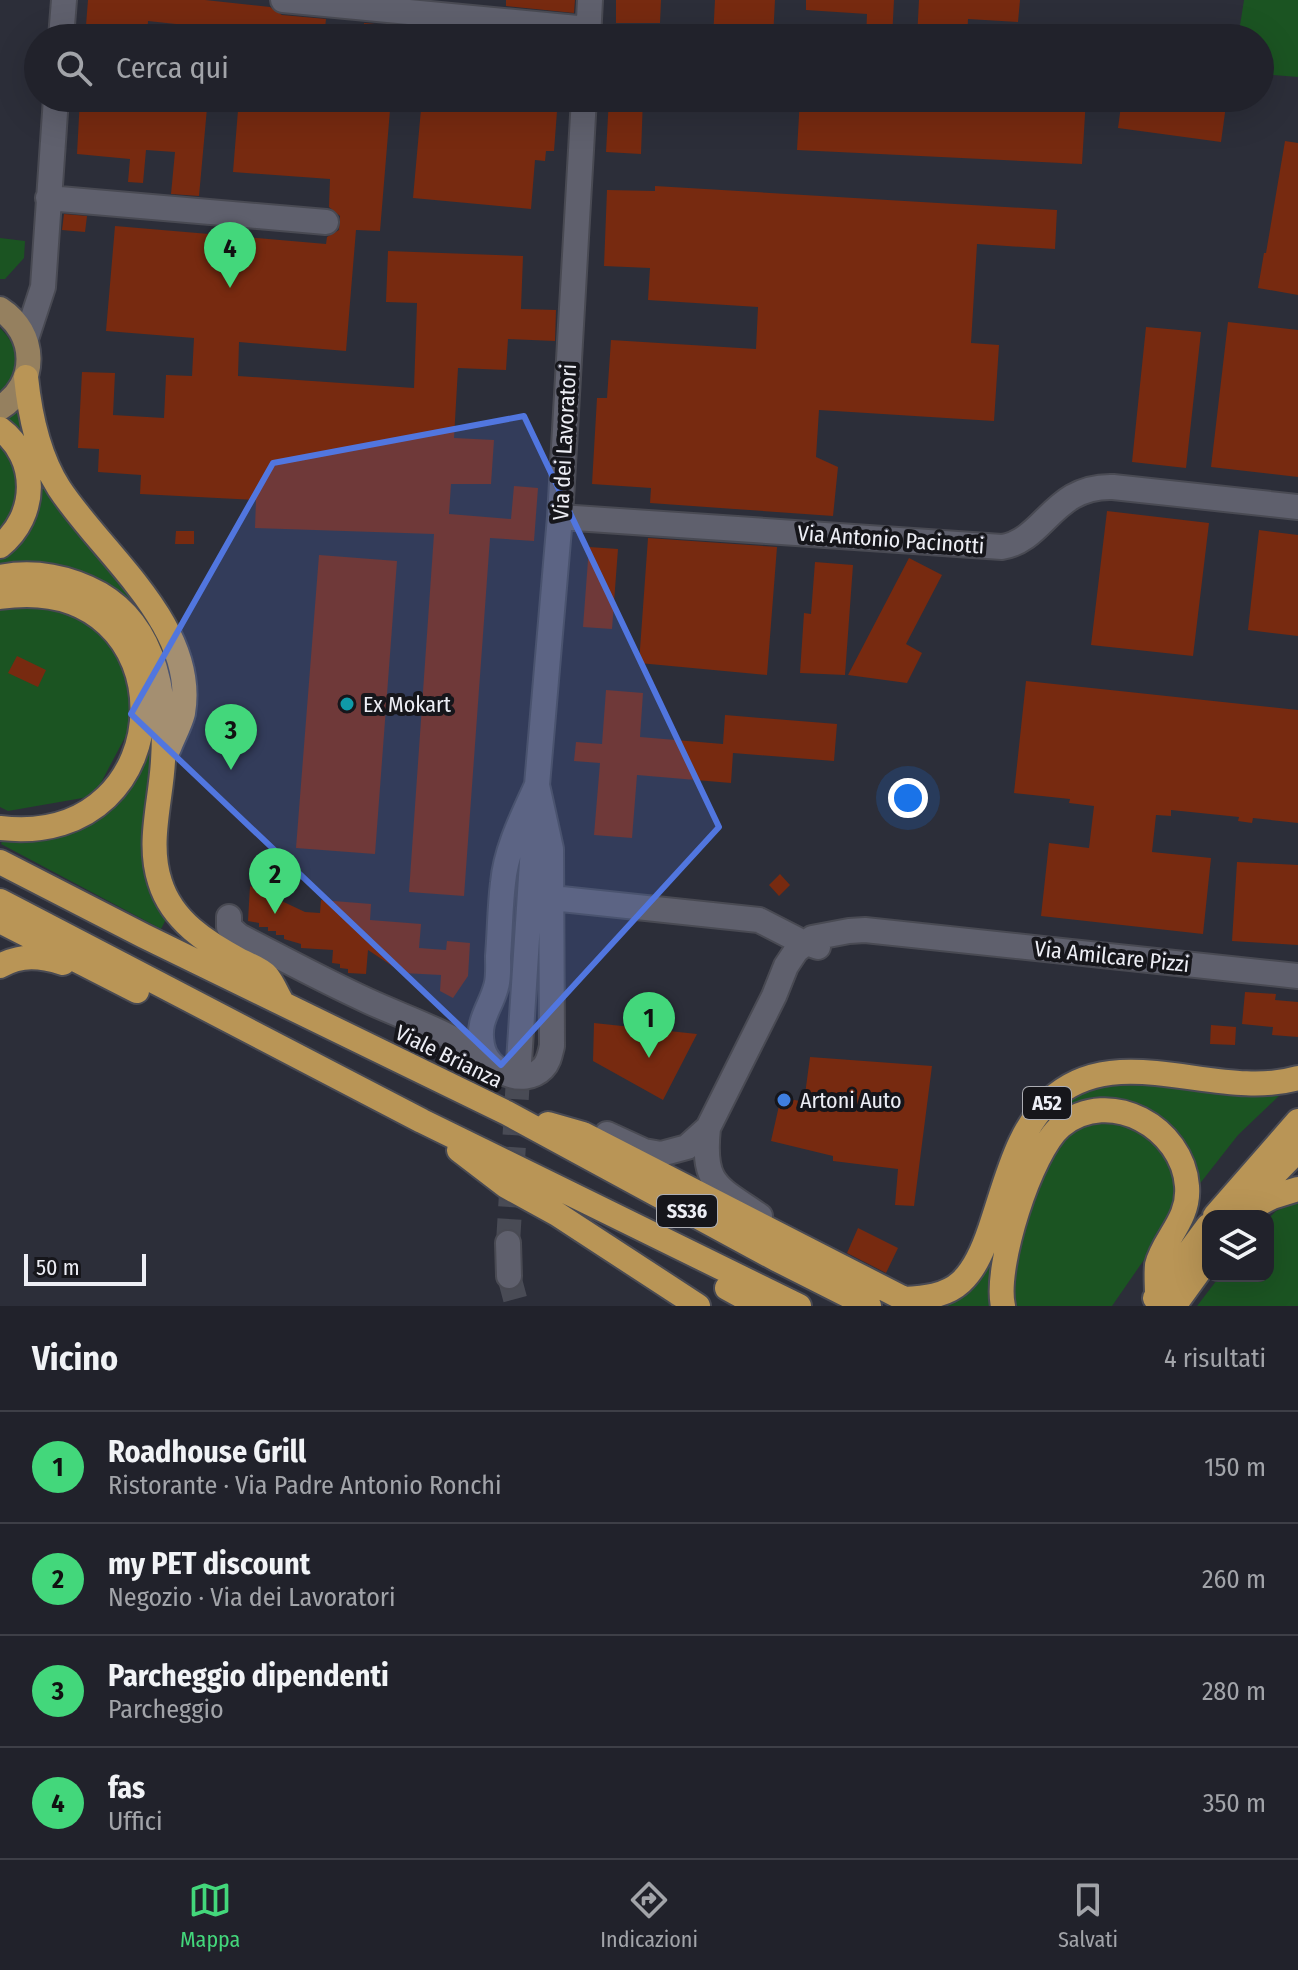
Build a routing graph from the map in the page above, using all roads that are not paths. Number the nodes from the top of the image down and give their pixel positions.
1 (64, 0) edge
2 (283, 0) edge
3 (590, 0) edge
4 (62, 24) edge
5 (505, 24) edge
6 (589, 24) edge
7 (55, 112) edge
8 (583, 112) edge
9 (48, 198) junction
10 (326, 222) dead end
11 (43, 287) junction
12 (2, 310) edge
13 (26, 339) junction
14 (26, 377) junction
15 (0, 408) edge
16 (0, 429) edge
17 (1298, 507) edge
18 (560, 517) junction
19 (0, 546) edge
20 (0, 577) edge
21 (0, 597) edge
22 (164, 761) junction
23 (537, 785) junction
24 (0, 828) edge
25 (0, 862) edge
26 (552, 898) junction
27 (0, 901) edge
28 (229, 917) dead end
29 (759, 920) junction
30 (0, 921) edge
31 (810, 944) junction
32 (0, 966) edge
33 (784, 974) junction
34 (1298, 976) edge
35 (120, 982) junction
36 (282, 1002) junction
37 (206, 1010) junction
38 (484, 1014) junction
39 (439, 1031) junction
40 (519, 1062) tunnel mouth
41 (489, 1063) junction
42 (1298, 1078) edge
43 (507, 1113) junction
44 (422, 1121) junction
45 (1298, 1121) edge
46 (708, 1128) junction
47 (583, 1134) junction
48 (1298, 1150) edge
49 (1298, 1189) edge
50 (601, 1207) junction
51 (1220, 1210) edge
52 (1245, 1210) edge
53 (1249, 1210) edge
54 (782, 1236) junction
55 (1202, 1236) edge
56 (508, 1243) tunnel mouth
57 (1202, 1264) edge
58 (509, 1276) tunnel mouth
59 (1160, 1302) edge
60 (911, 1303) edge
61 (698, 1306) edge
62 (760, 1306) edge
63 (799, 1306) edge
64 (869, 1306) edge
65 (1003, 1306) edge

1 - 4 street
2 - 5 street
3 - 6 street
7 - 9 street
8 - 18 street, Via dei Lavoratori
9 - 10 street
9 - 11 street
11 - 12 street
11 - 13 street
12 - 13 main road
13 - 14 main road
14 - 15 main road
14 - 22 highway
16 - 19 highway
17 - 18 street, Via Antonio Pacinotti
18 - 23 street, Via dei Lavoratori
20 - 22 highway
21 - 24 highway
22 - 36 highway
23 - 26 street, Via dei Lavoratori
23 - 38 street, Via dei Lavoratori
23 - 40 street, Via dei Lavoratori
25 - 36 highway, Viale Brianza / SS36
26 - 29 street
26 - 41 street, Via dei Lavoratori
27 - 37 highway, SS36
28 - 39 street, Via dei Lavoratori
29 - 31 street
29 - 33 street
30 - 35 highway
31 - 33 street
31 - 34 street, Via Amilcare Pizzi
32 - 35 highway
33 - 46 street
35 - 37 highway
36 - 43 highway, Viale Brianza / SS36
37 - 44 highway, SS36
38 - 39 street
38 - 41 street, Via dei Lavoratori
39 - 41 street, Via dei Lavoratori
42 - 60 highway, A52
43 - 47 highway
43 - 64 highway, Viale Brianza / SS36
44 - 50 highway, SS36
44 - 61 highway
45 - 51 highway
46 - 47 street
46 - 54 street
47 - 54 highway
48 - 52 highway
49 - 53 highway
50 - 62 highway
50 - 63 highway, SS36
54 - 60 highway
55 - 59 highway
56 - 58 street
57 - 59 highway
59 - 65 highway

